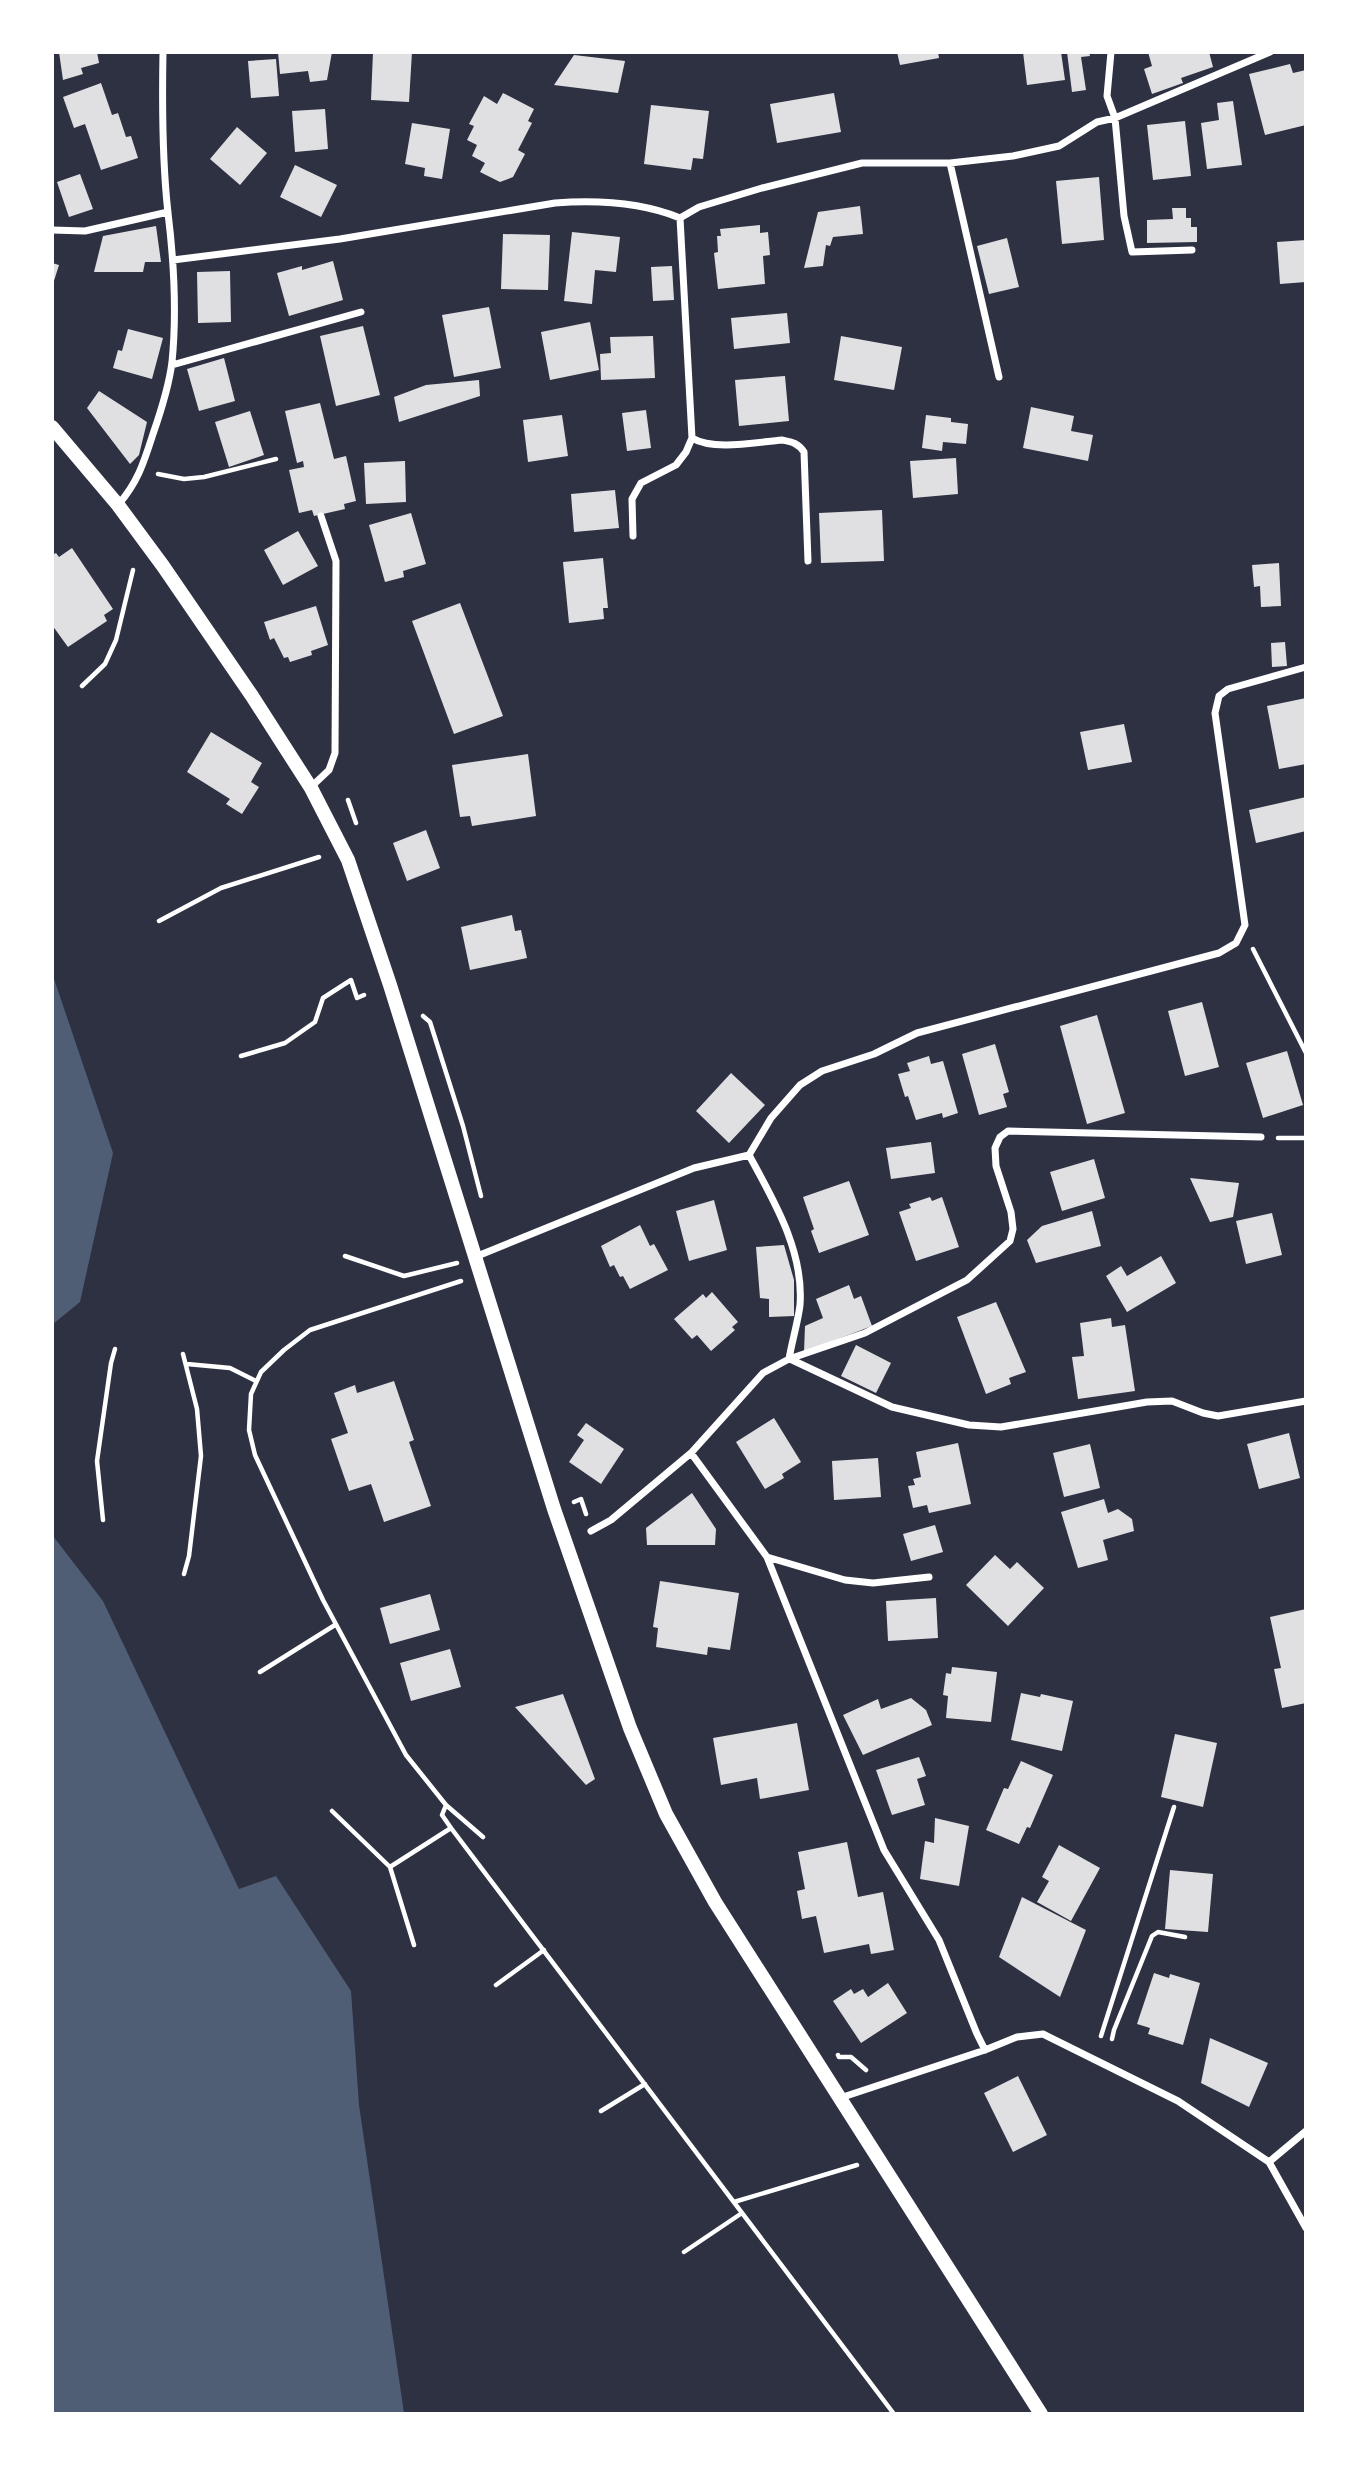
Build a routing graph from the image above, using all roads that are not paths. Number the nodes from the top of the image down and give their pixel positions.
1 (163, 52) edge
2 (1111, 52) edge
3 (1270, 52) edge
4 (1115, 118) junction
5 (950, 163) junction
6 (168, 212) junction
7 (680, 218) junction
8 (52, 230) edge
9 (1192, 250) dead end
10 (173, 260) junction
11 (360, 312) dead end
12 (172, 365) junction
13 (999, 377) dead end
14 (52, 427) edge
15 (692, 438) junction
16 (118, 505) junction
17 (321, 516) dead end
18 (633, 536) dead end
19 (808, 561) dead end
20 (1306, 667) edge
21 (311, 788) junction
22 (1261, 1138) road end
23 (749, 1155) junction
24 (475, 1257) junction
25 (789, 1359) junction
26 (1306, 1401) edge
27 (691, 1453) junction
28 (591, 1531) dead end
29 (768, 1557) junction
30 (929, 1577) dead end
31 (985, 2050) junction
32 (840, 2098) junction
33 (1306, 2131) edge
34 (1269, 2162) junction
35 (1306, 2228) edge
36 (1041, 2413) edge

1 - 6 street
2 - 4 street
3 - 4 street
4 - 5 street
4 - 9 street
5 - 7 street
5 - 13 street
6 - 8 street
6 - 10 street
7 - 10 street
7 - 15 street
10 - 12 street
11 - 12 street
12 - 16 street
14 - 16 main road
15 - 18 street
15 - 19 street
16 - 21 main road
17 - 21 street
20 - 23 street
21 - 24 main road
22 - 25 street
23 - 24 street
23 - 25 street
24 - 32 main road
25 - 26 street
25 - 27 street
27 - 28 street
27 - 29 street
29 - 30 street
29 - 31 street
31 - 32 street
31 - 34 street
32 - 36 main road
33 - 34 street
34 - 35 street

